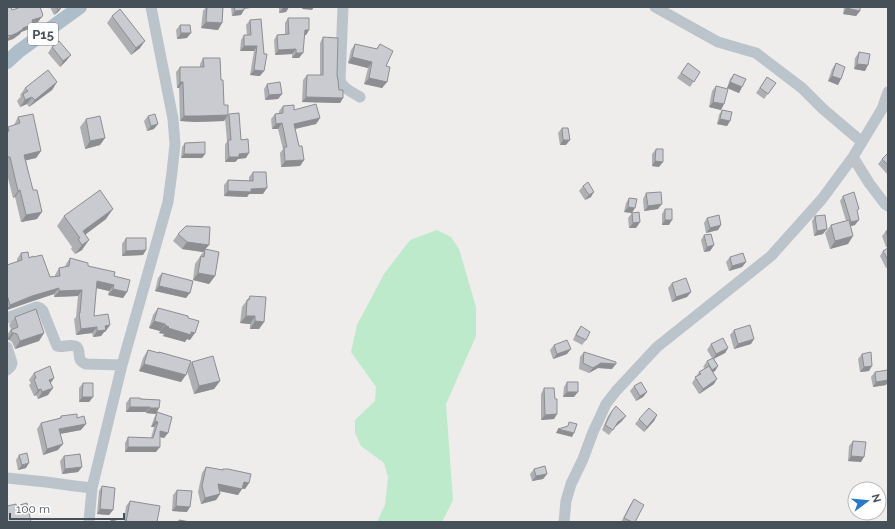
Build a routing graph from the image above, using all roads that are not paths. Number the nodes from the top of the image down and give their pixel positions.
1 (80, 7) edge
2 (152, 7) edge
3 (343, 7) edge
4 (655, 7) edge
5 (13, 51) edge
6 (7, 62) edge
7 (888, 92) edge
8 (360, 97) dead end
9 (885, 110) edge
10 (862, 142) junction
11 (854, 157) junction
12 (888, 206) edge
13 (7, 318) edge
14 (7, 347) edge
15 (122, 365) junction
16 (7, 370) edge
17 (7, 478) edge
18 (92, 488) junction
19 (89, 522) edge
20 (564, 522) edge

1 - 5 main road, P15
2 - 15 street
3 - 8 street
4 - 10 street
5 - 6 main road, P15
7 - 9 street
9 - 10 street
10 - 11 street
11 - 12 street
11 - 20 street
13 - 15 street
14 - 16 street
15 - 18 street
17 - 18 street
18 - 19 street

